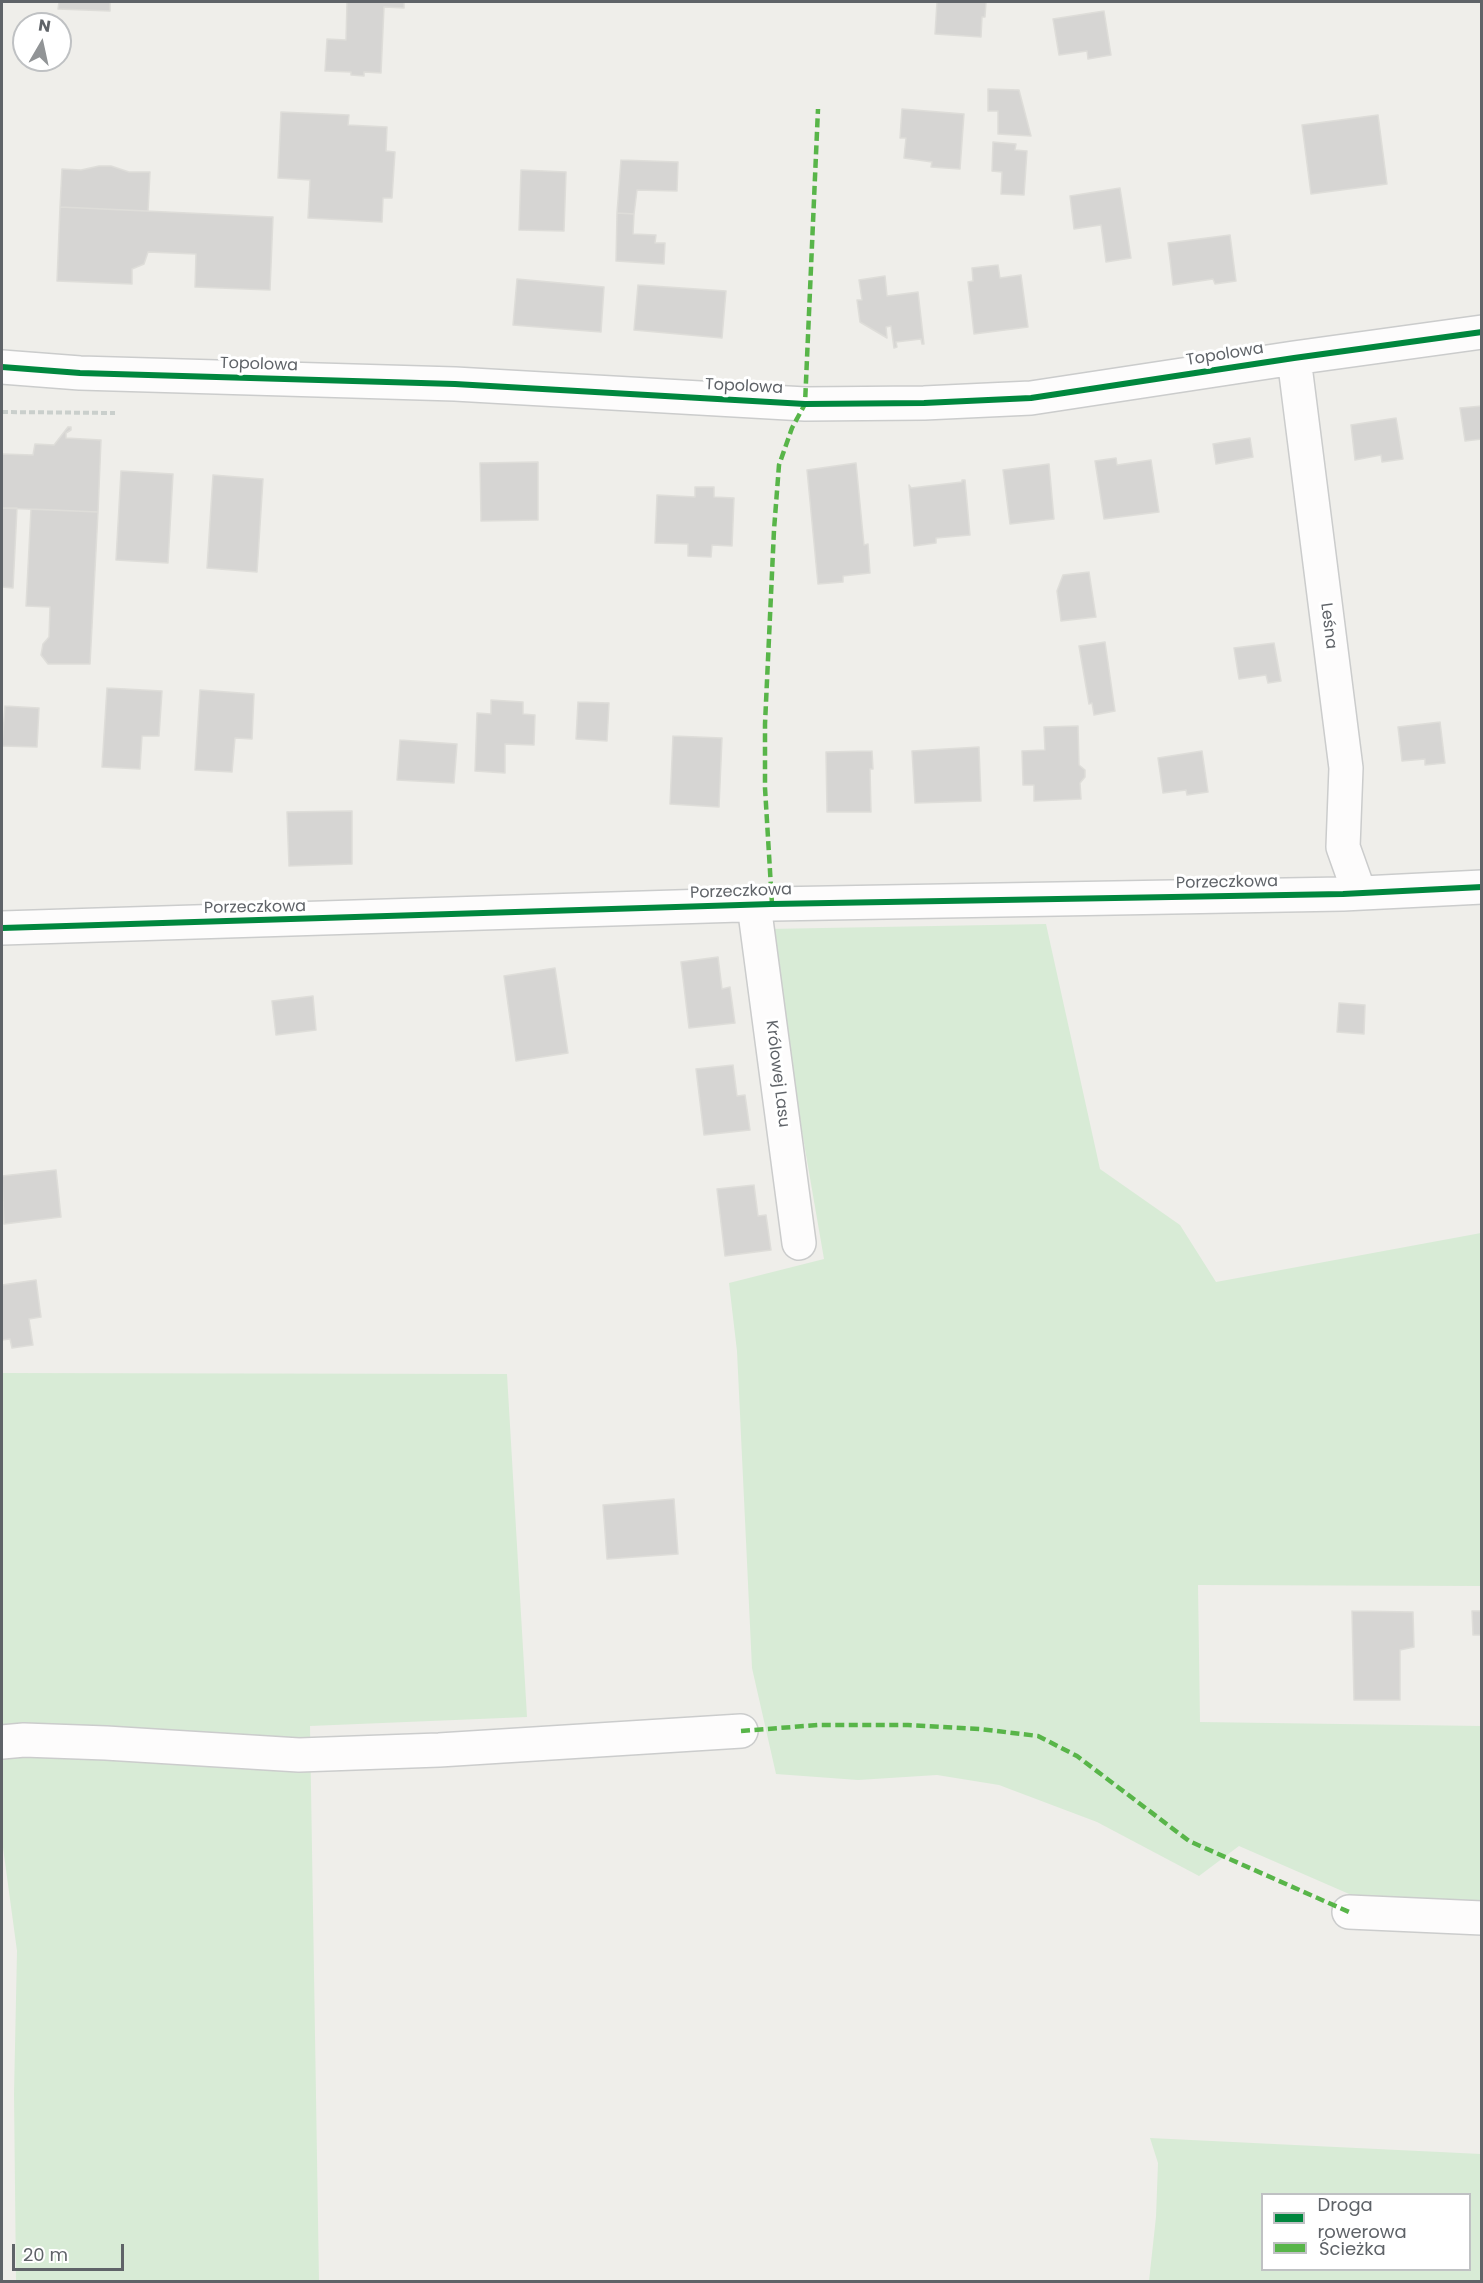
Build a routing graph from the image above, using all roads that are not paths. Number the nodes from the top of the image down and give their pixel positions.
1 (1482, 332) edge
2 (1294, 358) junction
3 (2, 367) edge
4 (1482, 887) edge
5 (1359, 892) junction
6 (754, 905) junction
7 (2, 928) edge
8 (799, 1243) dead end
9 (741, 1731) dead end
10 (2, 1742) edge
11 (1349, 1912) dead end
12 (1482, 1918) edge

1 - 2 street, Topolowa
2 - 3 street, Topolowa
2 - 5 street, Leśna
4 - 5 street, Porzeczkowa
5 - 6 street, Porzeczkowa
6 - 7 street, Porzeczkowa
6 - 8 street, Królowej Lasu
9 - 10 street
11 - 12 street

